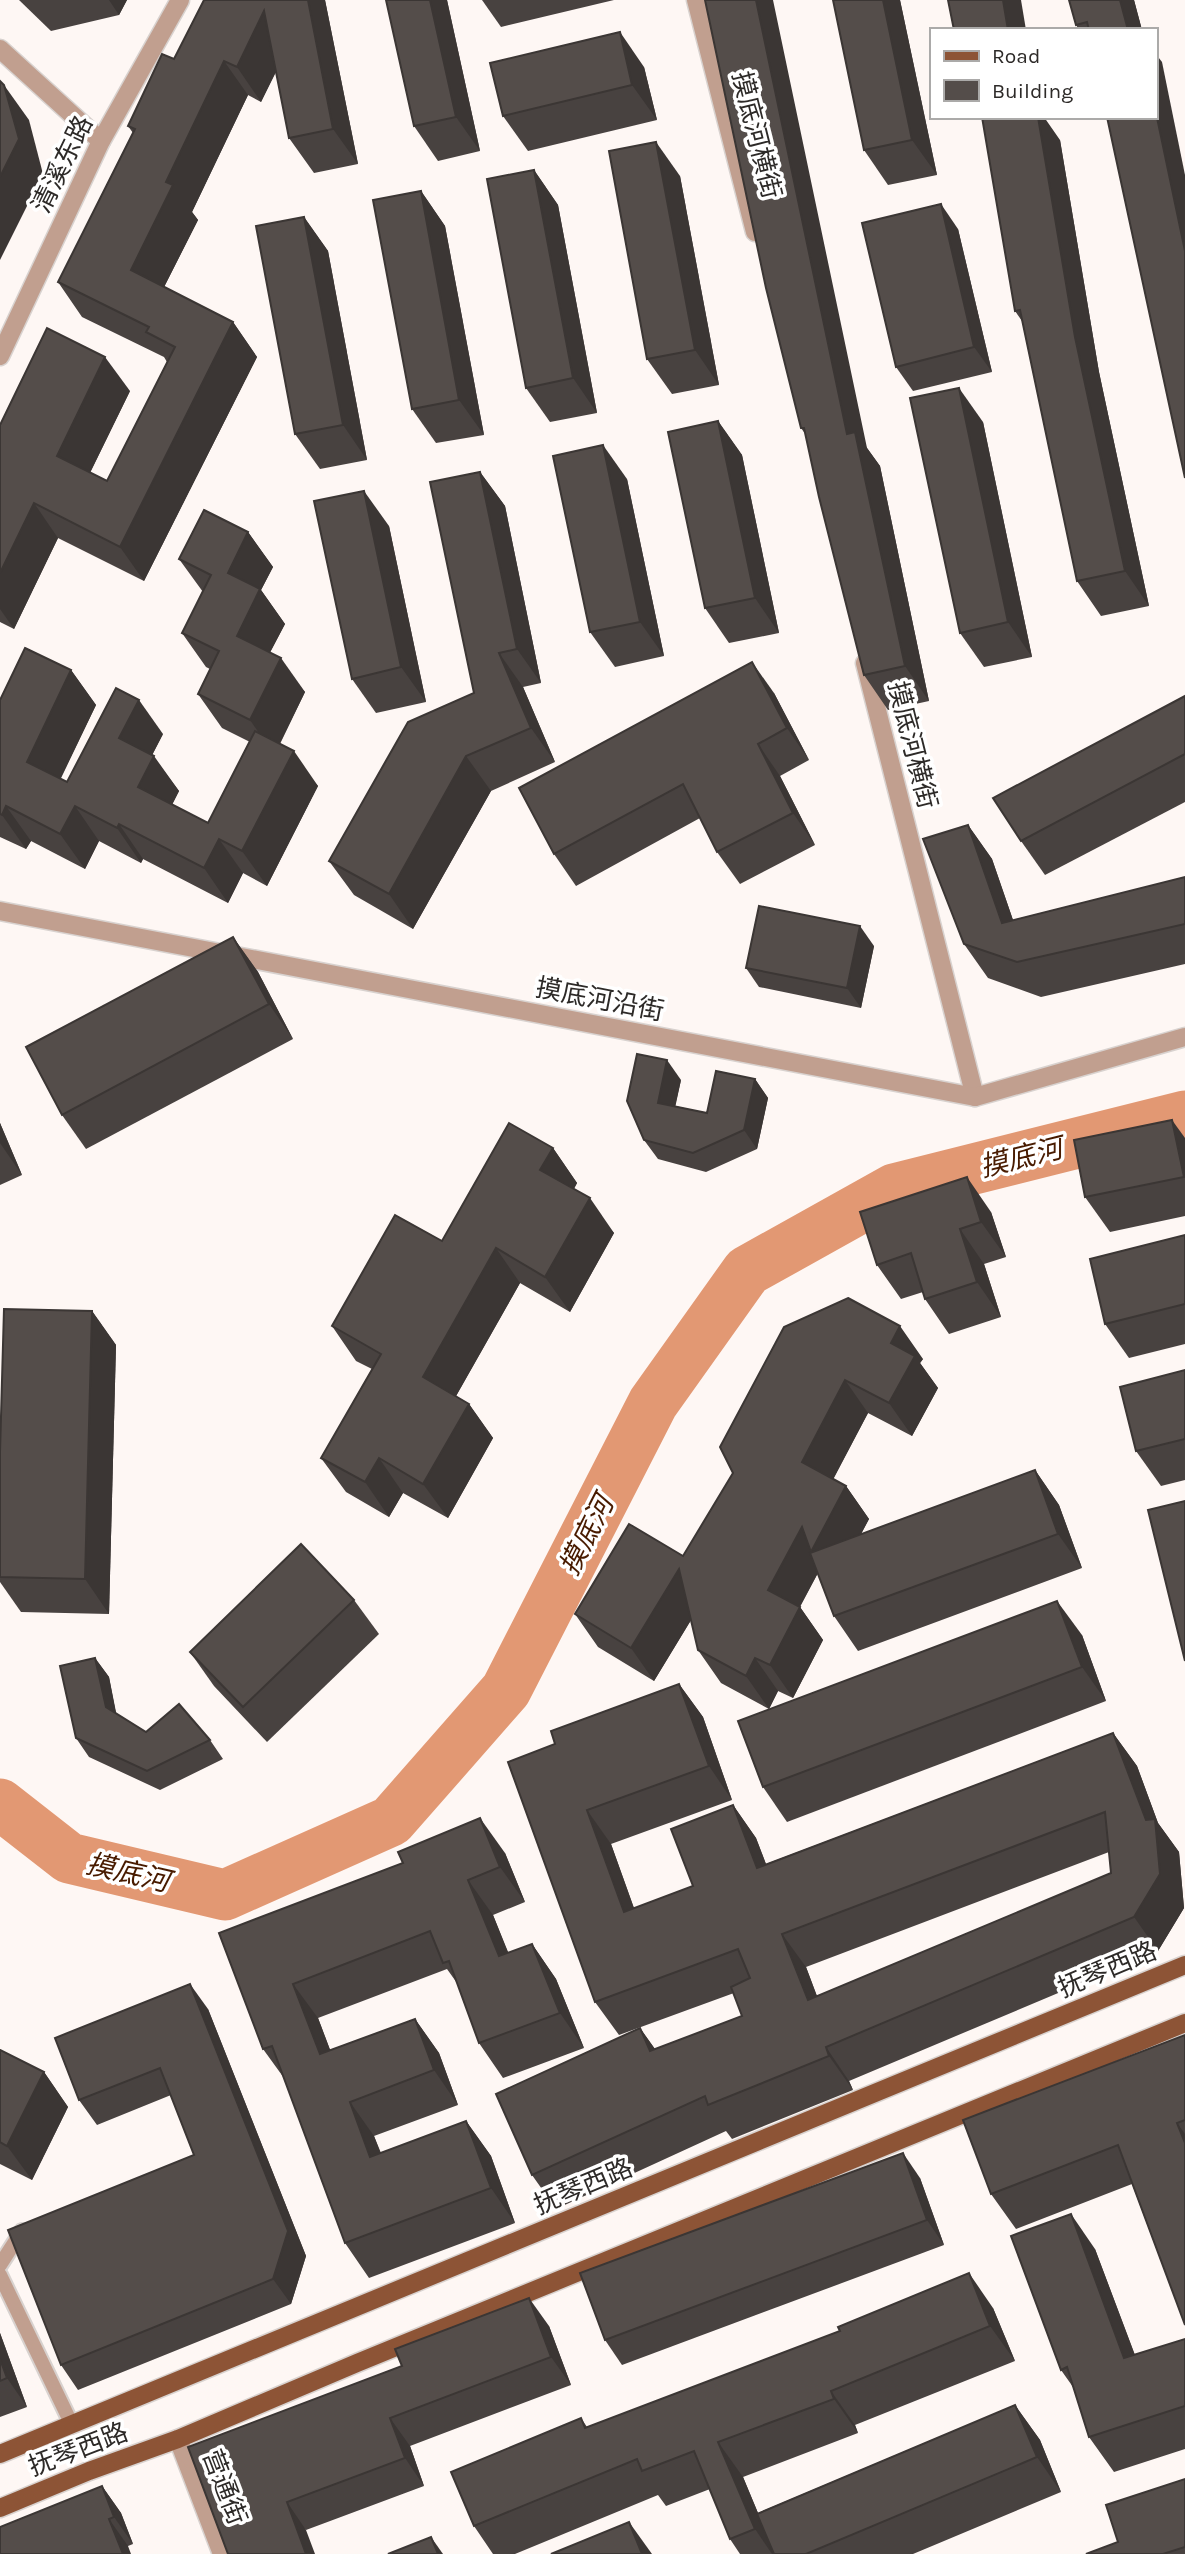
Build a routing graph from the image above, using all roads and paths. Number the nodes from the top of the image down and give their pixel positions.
1 (180, 0) edge
2 (696, 0) edge
3 (0, 50) edge
4 (101, 141) junction
5 (758, 244) edge
6 (0, 356) edge
7 (861, 650) edge
8 (0, 911) edge
9 (1185, 1037) edge
10 (975, 1097) junction
11 (1185, 1965) edge
12 (1185, 2023) edge
13 (39, 2219) edge
14 (0, 2265) edge
15 (0, 2275) edge
16 (72, 2425) junction
17 (178, 2439) junction
18 (0, 2454) edge
19 (0, 2508) edge
20 (222, 2554) edge

1 - 4 street, 清溪东路
2 - 5 street, 摸底河横街
3 - 4 street
4 - 6 street, 清溪东路
7 - 10 street, 摸底河横街
8 - 10 street, 摸底河沿街
9 - 10 street, 摸底河沿街
11 - 16 main road, 抚琴西路
12 - 17 main road, 抚琴西路
13 - 14 lane
15 - 16 lane
16 - 18 main road, 抚琴西路
17 - 19 main road, 抚琴西路
17 - 20 street, 营通街

